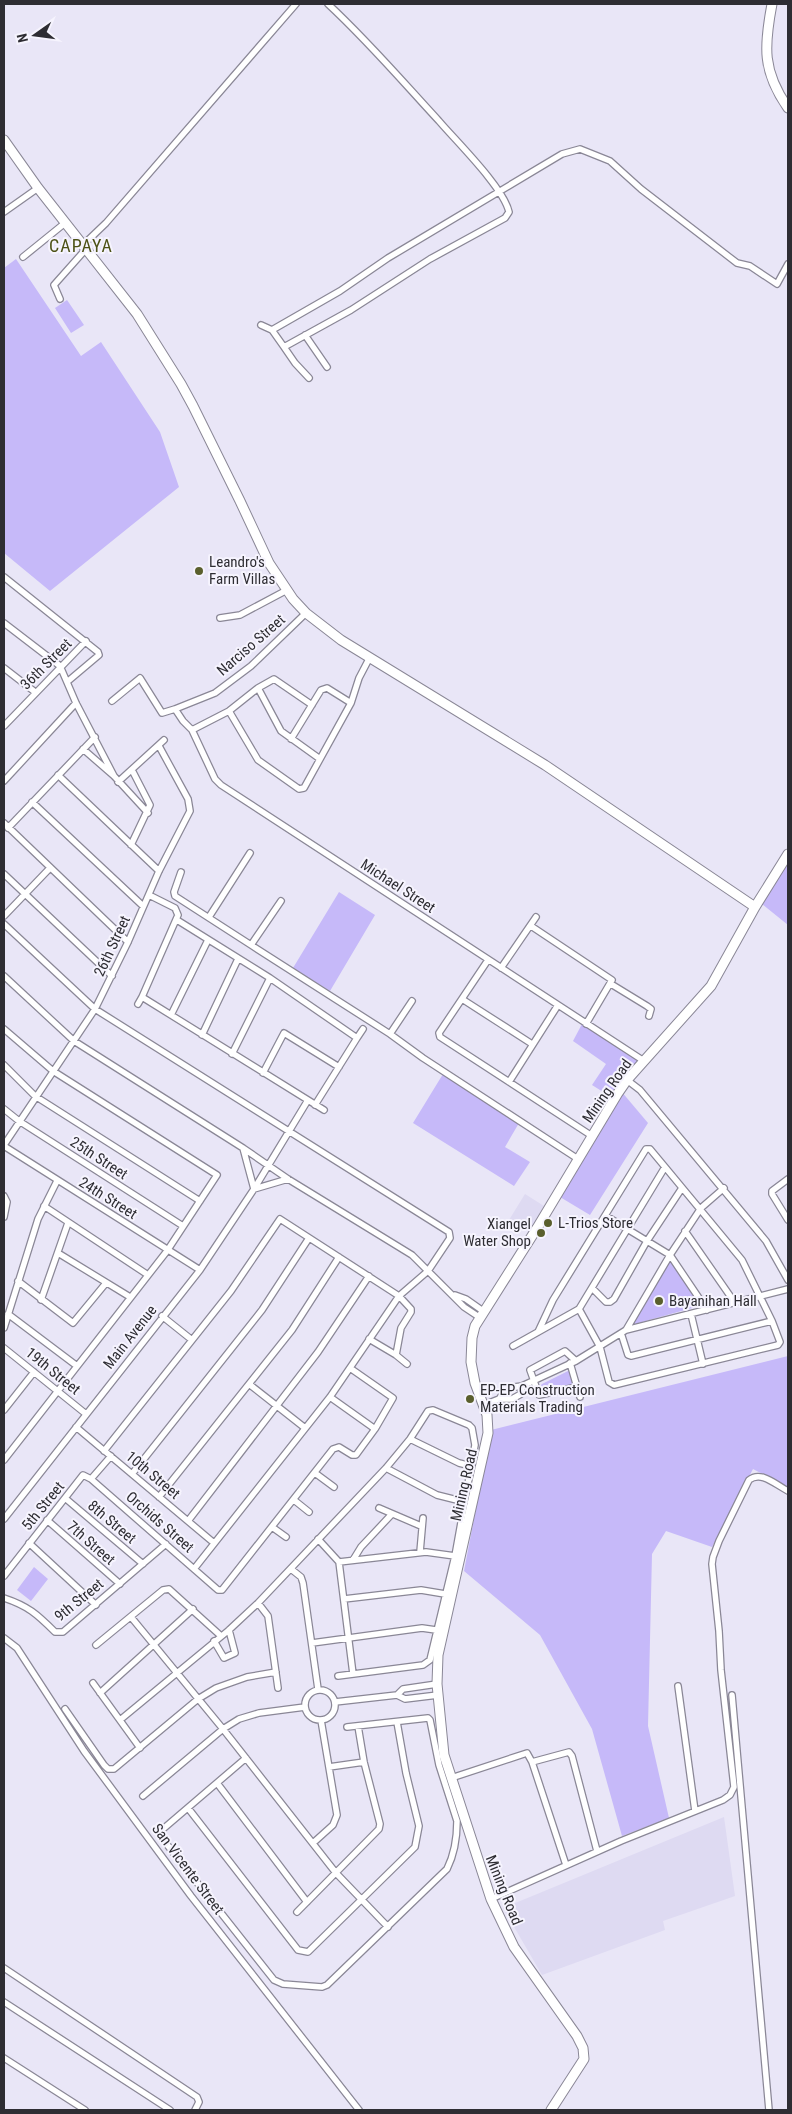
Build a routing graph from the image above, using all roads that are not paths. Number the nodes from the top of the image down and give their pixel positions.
1 (296, 4) edge
2 (328, 4) edge
3 (772, 4) edge
4 (788, 108) edge
5 (4, 140) edge
6 (38, 188) junction
7 (499, 193) junction
8 (4, 212) edge
9 (65, 223) junction
10 (85, 247) junction
11 (23, 257) dead end
12 (788, 264) edge
13 (60, 299) dead end
14 (261, 325) dead end
15 (272, 330) junction
16 (304, 335) junction
17 (284, 347) junction
18 (327, 367) dead end
19 (308, 378) dead end
20 (4, 577) edge
21 (287, 590) junction
22 (306, 613) junction
23 (220, 618) dead end
24 (4, 623) edge
25 (86, 641) junction
26 (370, 657) junction
27 (60, 666) junction
28 (4, 668) edge
29 (67, 682) junction
30 (258, 688) junction
31 (35, 692) junction
32 (112, 701) dead end
33 (76, 703) junction
34 (351, 703) junction
35 (312, 705) junction
36 (176, 709) junction
37 (229, 711) junction
38 (4, 726) edge
39 (192, 730) junction
40 (94, 737) junction
41 (292, 739) junction
42 (164, 740) dead end
43 (159, 746) junction
44 (82, 749) junction
45 (320, 759) junction
46 (132, 770) junction
47 (58, 775) junction
48 (114, 776) junction
49 (4, 781) edge
50 (118, 782) junction
51 (32, 802) junction
52 (148, 813) junction
53 (6, 825) edge
54 (131, 845) junction
55 (250, 853) dead end
56 (788, 854) edge
57 (50, 868) junction
58 (159, 871) junction
59 (181, 872) dead end
60 (4, 874) edge
61 (25, 894) junction
62 (149, 895) junction
63 (281, 901) dead end
64 (143, 906) junction
65 (755, 907) junction
66 (4, 916) edge
67 (208, 917) junction
68 (536, 918) dead end
69 (177, 920) junction
70 (4, 924) edge
71 (531, 926) junction
72 (208, 940) junction
73 (128, 942) junction
74 (251, 945) junction
75 (238, 959) junction
76 (488, 960) junction
77 (501, 968) junction
78 (4, 976) edge
79 (112, 976) junction
80 (270, 978) junction
81 (611, 984) junction
82 (142, 997) junction
83 (462, 999) junction
84 (412, 1001) dead end
85 (138, 1004) dead end
86 (558, 1005) junction
87 (95, 1009) junction
88 (171, 1015) junction
89 (649, 1016) dead end
90 (586, 1024) junction
91 (4, 1029) edge
92 (362, 1029) dead end
93 (390, 1034) junction
94 (202, 1035) junction
95 (357, 1038) junction
96 (74, 1041) junction
97 (532, 1044) junction
98 (232, 1054) junction
99 (644, 1061) junction
100 (4, 1065) edge
101 (339, 1067) junction
102 (53, 1071) junction
103 (263, 1073) junction
104 (628, 1080) junction
105 (509, 1082) junction
106 (36, 1096) junction
107 (308, 1100) junction
108 (315, 1105) junction
109 (4, 1109) edge
110 (324, 1110) dead end
111 (19, 1121) junction
112 (289, 1130) junction
113 (592, 1136) junction
114 (4, 1145) edge
115 (243, 1148) junction
116 (578, 1159) junction
117 (268, 1165) junction
118 (665, 1167) junction
119 (288, 1179) junction
120 (788, 1179) edge
121 (57, 1181) junction
122 (682, 1188) junction
123 (724, 1188) junction
124 (254, 1189) junction
125 (4, 1196) edge
126 (200, 1201) junction
127 (44, 1206) junction
128 (701, 1208) junction
129 (606, 1216) junction
130 (787, 1216) edge
131 (4, 1217) edge
132 (68, 1223) junction
133 (183, 1226) junction
134 (627, 1228) junction
135 (685, 1231) junction
136 (309, 1238) junction
137 (647, 1241) junction
138 (167, 1251) junction
139 (58, 1253) junction
140 (670, 1255) junction
141 (339, 1257) junction
142 (200, 1270) junction
143 (428, 1271) junction
144 (148, 1275) junction
145 (369, 1276) junction
146 (788, 1280) edge
147 (18, 1281) junction
148 (106, 1283) junction
149 (592, 1288) junction
150 (788, 1289) edge
151 (399, 1296) junction
152 (761, 1296) junction
153 (130, 1297) junction
154 (41, 1300) junction
155 (735, 1303) junction
156 (578, 1309) junction
157 (707, 1310) junction
158 (8, 1314) junction
159 (481, 1314) junction
160 (691, 1314) junction
161 (162, 1316) junction
162 (772, 1321) junction
163 (4, 1328) edge
164 (623, 1331) junction
165 (538, 1332) junction
166 (192, 1340) junction
167 (369, 1340) junction
168 (697, 1340) junction
169 (512, 1346) dead end
170 (600, 1347) junction
171 (4, 1348) edge
172 (396, 1355) junction
173 (573, 1362) junction
174 (408, 1364) dead end
175 (703, 1364) junction
176 (77, 1366) junction
177 (350, 1368) junction
178 (34, 1372) junction
179 (533, 1381) junction
180 (249, 1384) junction
181 (522, 1386) junction
182 (577, 1387) junction
183 (58, 1391) junction
184 (580, 1396) dead end
185 (330, 1397) junction
186 (499, 1399) junction
187 (276, 1405) junction
188 (484, 1405) junction
189 (4, 1410) edge
190 (86, 1414) junction
191 (76, 1427) junction
192 (305, 1428) junction
193 (375, 1429) junction
194 (410, 1439) junction
195 (104, 1451) junction
196 (111, 1456) junction
197 (4, 1460) edge
198 (471, 1466) junction
199 (386, 1468) junction
200 (315, 1473) junction
201 (132, 1474) junction
202 (84, 1475) joint
203 (91, 1479) junction
204 (334, 1487) dead end
205 (788, 1491) edge
206 (159, 1497) junction
207 (65, 1498) junction
208 (294, 1500) junction
209 (464, 1502) junction
210 (379, 1508) dead end
211 (309, 1512) dead end
212 (391, 1515) junction
213 (422, 1518) dead end
214 (4, 1519) edge
215 (47, 1520) junction
216 (188, 1521) junction
217 (421, 1526) junction
218 (272, 1527) junction
219 (286, 1537) dead end
220 (318, 1539) junction
221 (29, 1543) junction
222 (214, 1543) junction
223 (166, 1544) junction
224 (420, 1552) junction
225 (455, 1556) junction
226 (352, 1560) junction
227 (339, 1562) junction
228 (143, 1564) junction
229 (194, 1568) junction
230 (292, 1569) junction
231 (4, 1576) edge
232 (120, 1584) junction
233 (445, 1594) junction
234 (4, 1598) edge
235 (344, 1600) junction
236 (258, 1603) junction
237 (96, 1605) junction
238 (193, 1609) junction
239 (131, 1616) junction
240 (229, 1630) junction
241 (436, 1630) junction
242 (221, 1636) junction
243 (349, 1637) junction
244 (4, 1638) edge
245 (214, 1641) junction
246 (312, 1642) junction
247 (154, 1644) junction
248 (96, 1645) dead end
249 (176, 1672) junction
250 (276, 1672) junction
251 (353, 1674) junction
252 (338, 1676) dead end
253 (93, 1683) dead end
254 (437, 1684) junction
255 (678, 1686) dead end
256 (420, 1687) junction
257 (278, 1688) dead end
258 (318, 1689) junction
259 (100, 1693) junction
260 (397, 1695) junction
261 (438, 1695) junction
262 (732, 1695) dead end
263 (421, 1697) junction
264 (198, 1698) junction
265 (335, 1702) junction
266 (305, 1707) junction
267 (65, 1709) dead end
268 (120, 1720) junction
269 (321, 1720) junction
270 (396, 1722) junction
271 (358, 1726) junction
272 (347, 1727) dead end
273 (223, 1729) junction
274 (140, 1748) junction
275 (246, 1758) junction
276 (364, 1762) junction
277 (532, 1762) junction
278 (329, 1767) junction
279 (451, 1778) junction
280 (217, 1783) junction
281 (730, 1795) junction
282 (143, 1796) dead end
283 (740, 1797) junction
284 (188, 1808) junction
285 (695, 1811) junction
286 (313, 1843) junction
287 (597, 1851) junction
288 (566, 1865) junction
289 (336, 1873) junction
290 (491, 1899) junction
291 (362, 1900) junction
292 (307, 1902) junction
293 (297, 1912) dead end
294 (388, 1927) junction
295 (4, 1968) edge
296 (4, 2002) edge
297 (4, 2058) edge
298 (86, 2110) edge
299 (170, 2110) edge
300 (195, 2110) edge
301 (359, 2110) edge
302 (551, 2110) edge
303 (769, 2110) edge

1 - 10 street
2 - 7 street
3 - 4 street
5 - 6 street
6 - 8 street
6 - 9 street
7 - 12 street
7 - 15 street
7 - 16 street
9 - 10 street
9 - 11 street
10 - 13 street
10 - 21 street
14 - 15 street
15 - 17 street
16 - 17 street
16 - 18 street
17 - 19 street
20 - 25 street
21 - 22 street
21 - 23 street
22 - 26 street
22 - 36 street, Narciso Street
24 - 27 street
25 - 27 street, 36th Street
25 - 29 street
26 - 34 street
26 - 65 street
27 - 29 street
27 - 31 street, 36th Street
28 - 31 street
29 - 33 street
30 - 35 street
30 - 37 street
30 - 41 street
31 - 38 street, 36th Street
32 - 36 street
33 - 40 street
33 - 49 street
34 - 35 street
34 - 45 street
35 - 41 street
36 - 39 street, Michael Street
37 - 39 street
37 - 45 street
39 - 76 street, Michael Street
40 - 44 street
40 - 48 street
41 - 45 street
42 - 43 street
43 - 46 street
43 - 58 street, 26th Street
44 - 47 street
44 - 48 street
46 - 50 street
46 - 52 street
47 - 51 street
47 - 54 street
48 - 50 street
50 - 52 street
51 - 53 street
51 - 64 street
52 - 54 street
53 - 57 street
54 - 58 street
55 - 67 street
56 - 65 street, Mining Road
57 - 61 street
57 - 73 street
58 - 62 street, 26th Street
59 - 67 street
60 - 61 street
61 - 66 street
61 - 79 street
62 - 64 street, 26th Street
62 - 69 street
63 - 74 street
64 - 73 street, 26th Street
65 - 99 street, Mining Road
67 - 74 street
68 - 71 street
69 - 72 street
69 - 82 street
70 - 87 street
71 - 77 street
71 - 81 street
72 - 75 street
72 - 88 street
73 - 79 street, 26th Street
74 - 93 street
75 - 80 street
75 - 94 street
76 - 77 street, Michael Street
76 - 83 street
77 - 86 street, Michael Street
78 - 96 street
79 - 87 street, 26th Street
80 - 95 street
80 - 98 street
81 - 89 street
81 - 90 street
82 - 85 street
82 - 88 street
83 - 97 street
83 - 105 street
84 - 93 street
86 - 90 street, Michael Street
86 - 97 street
87 - 96 street, 26th Street
87 - 112 street
88 - 94 street
90 - 99 street, Michael Street
91 - 102 street
92 - 95 street
93 - 116 street
94 - 98 street
95 - 101 street
96 - 102 street, 26th Street
96 - 115 street
97 - 105 street
98 - 103 street
99 - 104 street, Mining Road
100 - 106 street
101 - 103 street
101 - 108 street
102 - 106 street, 26th Street
102 - 126 street
103 - 107 street
104 - 113 street, Mining Road
104 - 123 street
105 - 113 street
106 - 111 street, 26th Street
106 - 126 street
107 - 108 street
107 - 112 street, Main Avenue
108 - 110 street
109 - 111 street, 25th Street
111 - 114 street, 26th Street
111 - 133 street, 25th Street
112 - 117 street, Main Avenue
112 - 143 street
113 - 116 street, Mining Road
114 - 121 street, 24th Street
115 - 117 street
115 - 124 street
116 - 159 street, Mining Road
117 - 119 street
117 - 124 street, Main Avenue
118 - 122 street
118 - 129 street
118 - 134 street
119 - 124 street
119 - 143 street
120 - 130 street
121 - 127 street
121 - 138 street, 24th Street
122 - 128 street
122 - 137 street
123 - 128 street
123 - 146 street
124 - 142 street, Main Avenue
125 - 131 street
126 - 133 street
127 - 132 street
127 - 147 street
128 - 135 street
128 - 152 street
129 - 134 street
129 - 165 street
132 - 139 street
132 - 144 street
133 - 138 street
134 - 137 street
134 - 149 street
135 - 140 street
135 - 155 street
136 - 141 street
136 - 166 street
136 - 201 street
137 - 140 street
137 - 149 street
138 - 142 street, 24th Street
138 - 144 street
139 - 148 street
139 - 154 street
140 - 157 street
140 - 164 street
141 - 145 street
141 - 180 street
142 - 161 street, Main Avenue
143 - 151 street
143 - 159 street
144 - 153 street
145 - 151 street
145 - 187 street
147 - 154 street
147 - 158 street
148 - 153 street
148 - 154 street
149 - 156 street
150 - 152 street
151 - 167 street
151 - 172 street
152 - 155 street
152 - 162 street
153 - 176 street
155 - 157 street
156 - 165 street
156 - 170 street
157 - 160 street
158 - 163 street
158 - 176 street
159 - 188 street, Mining Road
160 - 164 street
160 - 168 street
161 - 166 street
161 - 190 street, Main Avenue
162 - 168 street
162 - 175 street
164 - 168 street
164 - 170 street
165 - 169 street
166 - 195 street
167 - 172 street
167 - 177 street
168 - 175 street
170 - 173 street
170 - 175 street
171 - 178 street, 19th Street
172 - 174 street
173 - 179 street
173 - 179 street
173 - 182 street
176 - 183 street
177 - 185 street
177 - 193 street
178 - 183 street, 19th Street
178 - 189 street
179 - 181 street
179 - 182 street
180 - 187 street
180 - 206 street
181 - 186 street
181 - 186 street
182 - 184 street
183 - 190 street, 19th Street
183 - 197 street
185 - 192 street
185 - 193 street
186 - 188 street
187 - 192 street
187 - 216 street
188 - 254 street, Mining Road
190 - 191 street, Main Avenue
191 - 195 street, 10th Street
191 - 214 street, Main Avenue
192 - 222 street
193 - 200 street
194 - 198 street
194 - 198 street
194 - 199 street
195 - 196 street, 10th Street
196 - 201 street, 10th Street
196 - 203 street
198 - 209 street
199 - 209 street
199 - 220 street
200 - 204 street
200 - 208 street
201 - 206 street, 10th Street
202 - 203 street, Orchids Street
202 - 207 street, 5th Street
203 - 223 street, Orchids Street
205 - 281 street
206 - 216 street, 10th Street
207 - 215 street, 5th Street
207 - 228 street, 8th Street
208 - 211 street
208 - 218 street
209 - 225 street
210 - 212 street
212 - 217 street
212 - 226 street
213 - 217 street
215 - 221 street, 5th Street
215 - 232 street, 7th Street
216 - 222 street, 10th Street
217 - 224 street
218 - 219 street
218 - 229 street, Orchids Street
220 - 227 street
220 - 230 street
221 - 231 street, 5th Street
221 - 237 street
222 - 229 street
223 - 228 street, 9th Street
223 - 229 street, Orchids Street
224 - 225 street
224 - 226 street
225 - 233 street
226 - 227 street
227 - 235 street
228 - 232 street, 9th Street
230 - 236 street
230 - 246 street
232 - 237 street, 9th Street
233 - 235 street
233 - 241 street
234 - 237 street, 9th Street
235 - 243 street
236 - 240 street
236 - 250 street
238 - 239 street
238 - 242 street
238 - 247 street
239 - 247 street
239 - 248 street
240 - 242 street
240 - 245 street
241 - 243 street
241 - 251 street
242 - 245 street
243 - 246 street
243 - 251 street
244 - 301 street, San Vicente Street
245 - 249 street
246 - 258 street
247 - 249 street
247 - 259 street
249 - 264 street
249 - 268 street
250 - 257 street
250 - 264 street
251 - 252 street
253 - 259 street
254 - 256 street
254 - 261 street, Mining Road
255 - 285 street
256 - 260 street
256 - 263 street
258 - 265 street
258 - 266 street
259 - 268 street
260 - 263 street
260 - 265 street
261 - 263 street
261 - 279 street, Mining Road
262 - 283 street
264 - 273 street
264 - 274 street
265 - 269 street
266 - 269 street
266 - 273 street
267 - 274 street
268 - 274 street
269 - 278 street
270 - 271 street
270 - 291 street
270 - 294 street
271 - 272 street
271 - 276 street
273 - 275 street
273 - 282 street
275 - 280 street
275 - 286 street
276 - 278 street
276 - 289 street
277 - 279 street
277 - 287 street
277 - 288 street
278 - 286 street
279 - 290 street, Mining Road
280 - 284 street
280 - 292 street
281 - 283 street
281 - 285 street
283 - 303 street
284 - 291 street
284 - 294 street
285 - 287 street
286 - 289 street
287 - 288 street
288 - 290 street
289 - 291 street
289 - 292 street
290 - 302 street, Mining Road
291 - 294 street
292 - 293 street
295 - 300 street
296 - 299 street
297 - 298 street

